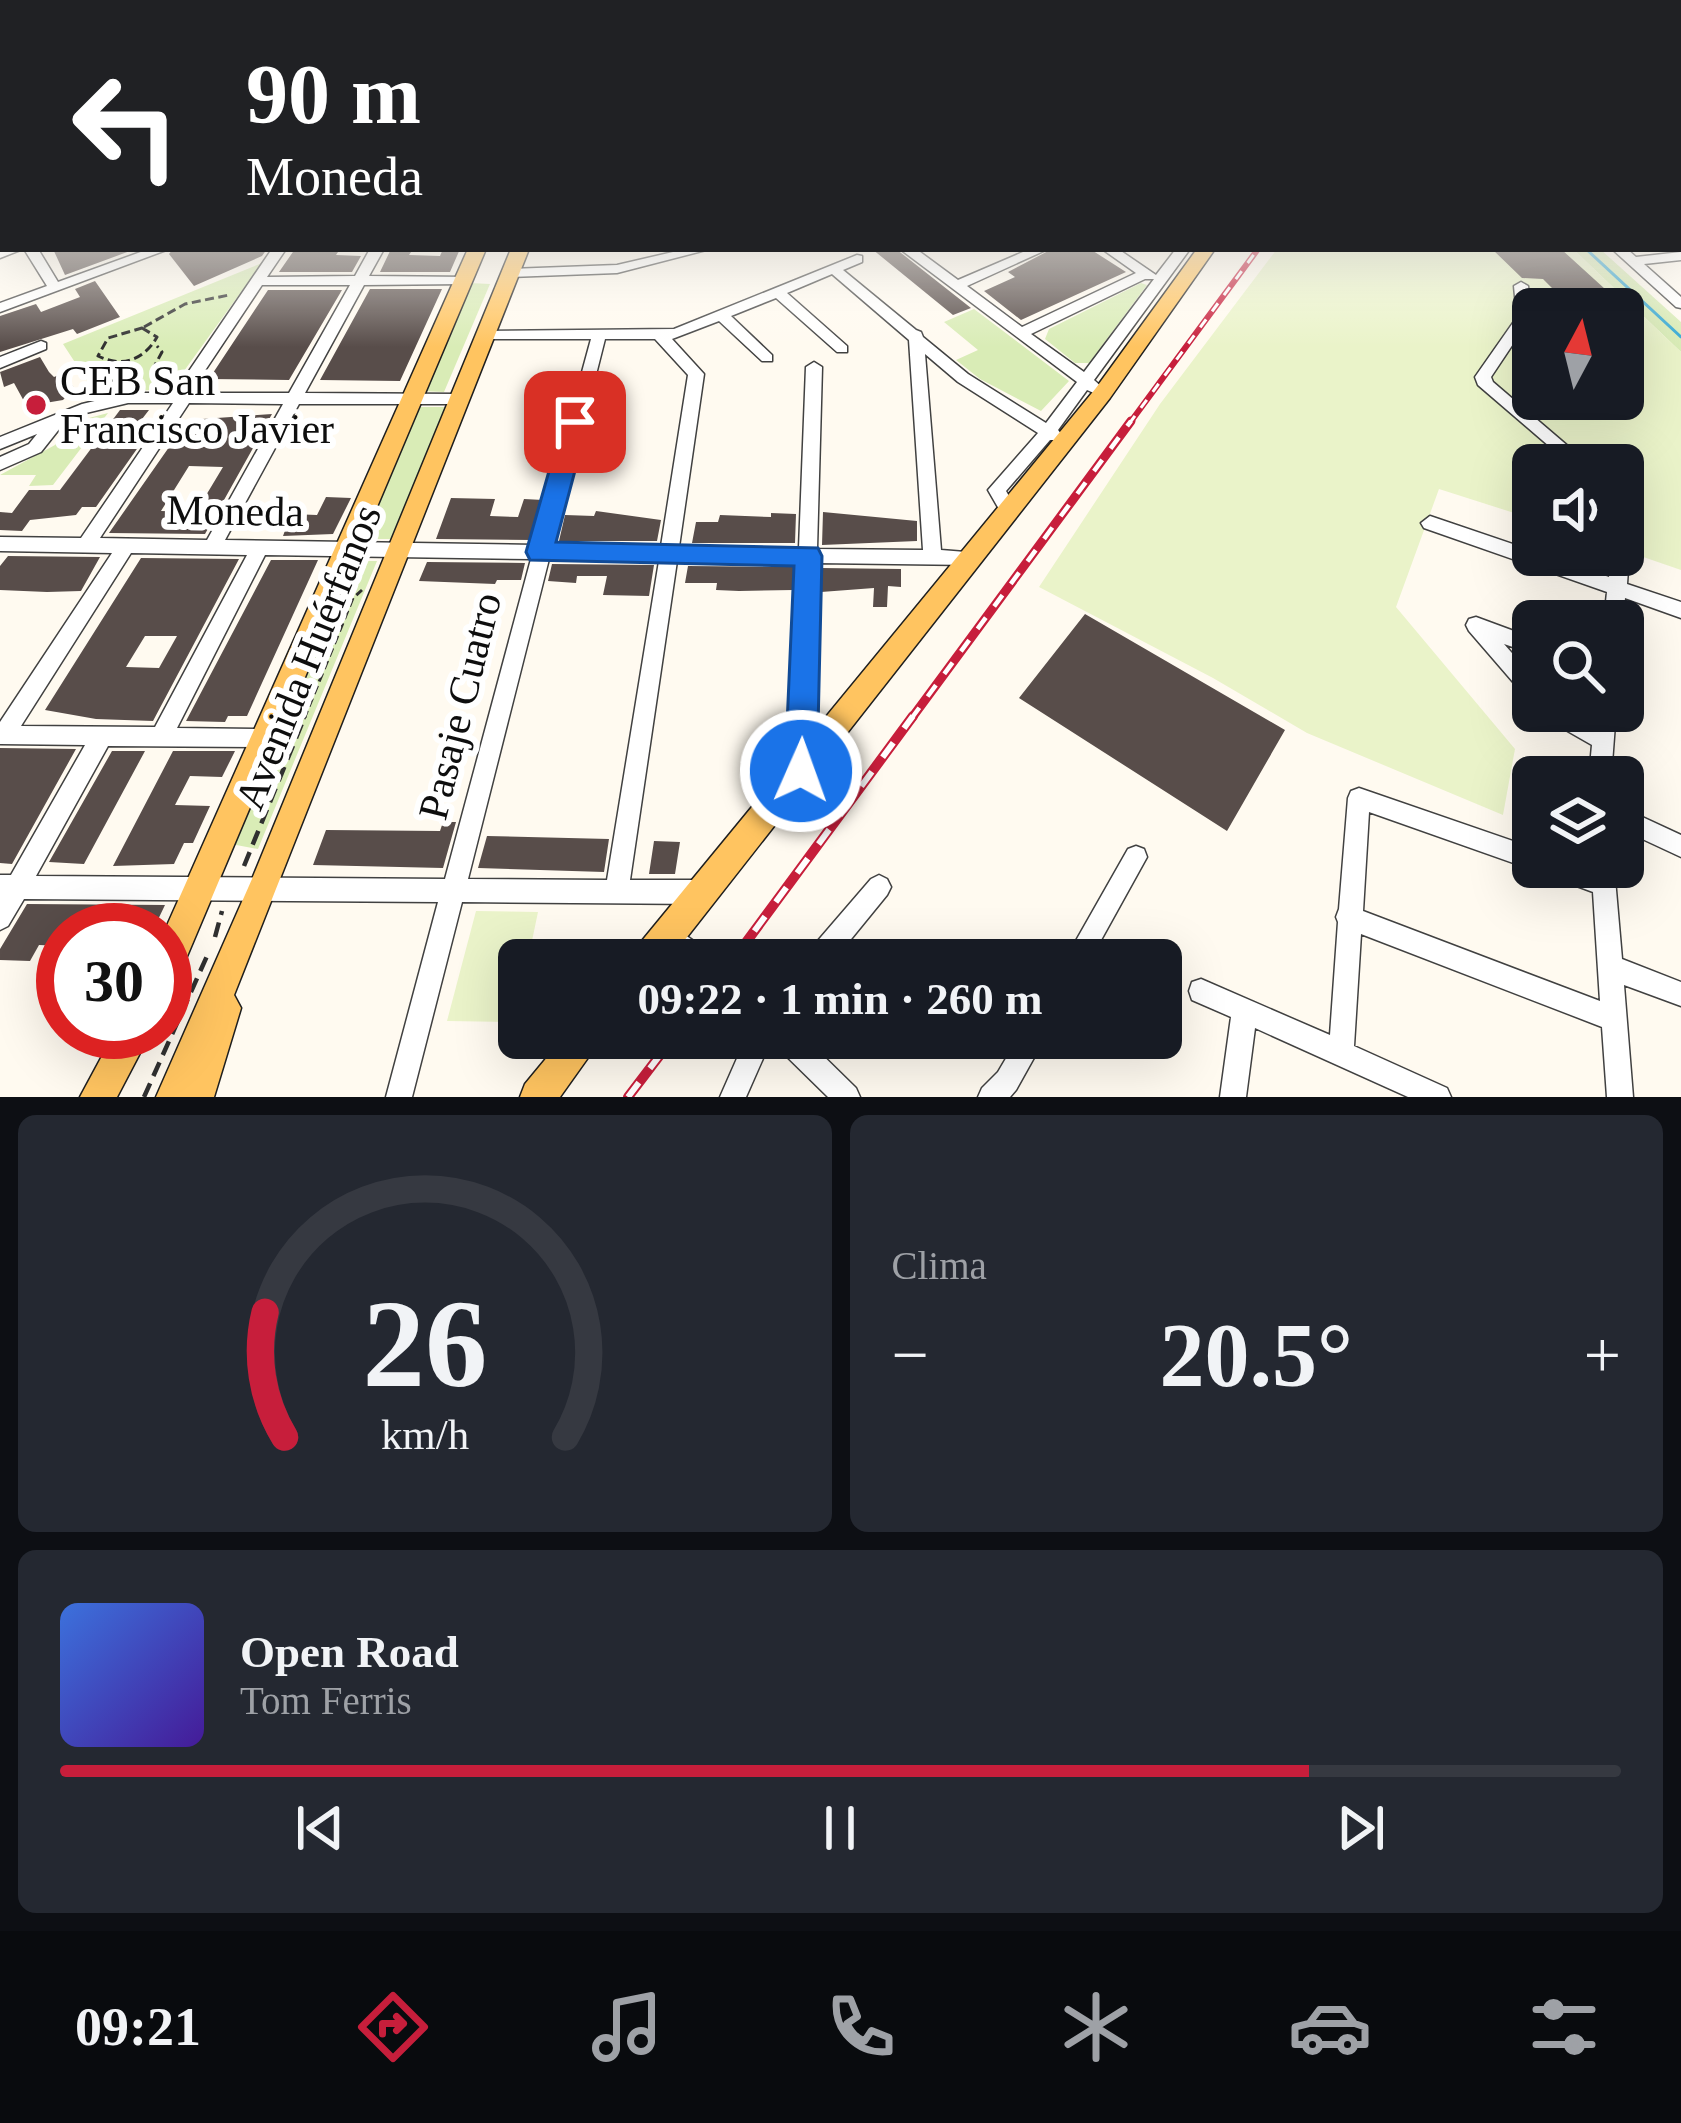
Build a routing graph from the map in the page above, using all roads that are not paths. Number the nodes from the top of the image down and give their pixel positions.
1 (33, 252) edge
2 (154, 252) edge
3 (277, 252) edge
4 (375, 252) edge
5 (476, 252) edge
6 (519, 252) edge
7 (690, 252) edge
8 (911, 252) edge
9 (1034, 252) edge
10 (1114, 252) edge
11 (1181, 252) edge
12 (1202, 252) edge
13 (1623, 252) edge
14 (1681, 256) edge
15 (857, 259) dead end
16 (1632, 260) junction
17 (834, 269) junction
18 (508, 277) junction
19 (359, 280) junction
20 (464, 280) junction
21 (1160, 282) junction
22 (956, 286) junction
23 (1521, 286) dead end
24 (55, 288) junction
25 (252, 288) junction
26 (778, 292) junction
27 (1681, 303) edge
28 (0, 308) edge
29 (722, 316) junction
30 (485, 334) junction
31 (1019, 334) junction
32 (599, 335) junction
33 (916, 335) junction
34 (662, 336) junction
35 (41, 346) dead end
36 (842, 349) dead end
37 (767, 358) dead end
38 (0, 363) edge
39 (814, 367) dead end
40 (1094, 388) junction
41 (182, 398) junction
42 (295, 398) junction
43 (410, 399) junction
44 (458, 399) junction
45 (59, 418) junction
46 (1057, 437) junction
47 (0, 443) edge
48 (1557, 444) edge
49 (0, 464) edge
50 (1430, 523) dead end
51 (0, 544) edge
52 (86, 545) junction
53 (126, 546) junction
54 (212, 547) junction
55 (259, 548) junction
56 (344, 549) junction
57 (400, 550) junction
58 (540, 552) junction
59 (669, 554) junction
60 (808, 556) junction
61 (933, 558) junction
62 (972, 558) junction
63 (1618, 576) edge
64 (1617, 587) junction
65 (1616, 600) edge
66 (1681, 610) edge
67 (1512, 638) edge
68 (1512, 667) edge
69 (1588, 732) edge
70 (1604, 732) edge
71 (2, 735) edge
72 (102, 736) junction
73 (161, 736) junction
74 (261, 738) junction
75 (1603, 740) junction
76 (1602, 756) edge
77 (801, 771) junction
78 (1644, 829) edge
79 (1681, 846) edge
80 (1512, 852) edge
81 (1136, 857) dead end
82 (9, 887) edge
83 (879, 887) dead end
84 (1605, 888) edge
85 (198, 889) junction
86 (263, 889) junction
87 (453, 890) junction
88 (616, 892) junction
89 (703, 892) junction
90 (192, 903) edge
91 (1348, 917) junction
92 (0, 918) edge
93 (244, 932) junction
94 (668, 935) junction
95 (665, 939) edge
96 (673, 939) edge
97 (836, 939) edge
98 (1089, 939) edge
99 (1610, 967) junction
100 (1201, 991) dead end
101 (1681, 994) edge
102 (1244, 1011) junction
103 (1614, 1019) junction
104 (1341, 1055) junction
105 (121, 1059) edge
106 (129, 1059) edge
107 (568, 1059) edge
108 (750, 1059) edge
109 (808, 1059) edge
110 (1020, 1059) edge
111 (98, 1097) edge
112 (117, 1097) edge
113 (174, 1097) edge
114 (196, 1097) edge
115 (399, 1097) edge
116 (538, 1097) edge
117 (733, 1097) edge
118 (847, 1097) edge
119 (991, 1097) edge
120 (1233, 1097) edge
121 (1438, 1097) edge
122 (1620, 1097) edge

1 - 24 street
2 - 24 street
3 - 25 street
4 - 19 street
5 - 20 main road, Avenida Huérfanos
6 - 18 main road, Avenida Huérfanos
7 - 18 street
8 - 22 street
9 - 22 street
10 - 21 street
11 - 21 street
12 - 21 main road
13 - 16 street
14 - 16 street
15 - 17 street
16 - 27 street
17 - 26 street
17 - 33 street
18 - 20 main road
18 - 30 main road, Avenida Huérfanos
19 - 20 street
19 - 25 street
19 - 42 street
20 - 43 main road, Avenida Huérfanos
21 - 31 street
21 - 40 main road
22 - 31 street
23 - 48 street
24 - 28 street
25 - 41 street
26 - 29 street
26 - 36 street
29 - 34 street
29 - 37 street
30 - 32 street
30 - 44 main road, Avenida Huérfanos
31 - 40 street
32 - 34 street
32 - 58 street, Pasaje Cuatro
33 - 46 street
33 - 61 street
34 - 59 street
35 - 38 street
39 - 60 street
40 - 46 main road
41 - 42 street
41 - 45 street
41 - 52 street
42 - 43 street
42 - 54 street
43 - 44 street
43 - 56 main road, Avenida Huérfanos
44 - 57 main road, Avenida Huérfanos
45 - 47 street
45 - 49 street
46 - 62 main road
50 - 64 street
51 - 52 street, Moneda
52 - 53 street, Moneda
53 - 54 street, Moneda
53 - 71 street
54 - 55 street, Moneda
55 - 56 street, Moneda
55 - 73 street
56 - 57 street, Moneda
56 - 74 main road, Avenida Huérfanos
57 - 58 street, Moneda
57 - 86 main road, Avenida Huérfanos
58 - 59 street, Moneda
58 - 87 street, Pasaje Cuatro
59 - 60 street, Moneda
59 - 88 street
60 - 61 street, Moneda
60 - 77 street
61 - 62 street, Moneda
62 - 77 main road
63 - 64 street
64 - 65 street
64 - 66 street
67 - 68 street
69 - 75 street
70 - 75 street
71 - 72 street
72 - 73 street
72 - 82 street
73 - 74 street
74 - 85 main road, Avenida Huérfanos
75 - 76 street
77 - 89 main road
78 - 79 street
80 - 91 street
81 - 98 street
82 - 85 street
82 - 92 street
83 - 97 street
84 - 99 street
85 - 86 street
85 - 90 main road, Avenida Huérfanos
86 - 87 street
86 - 93 main road, Avenida Huérfanos
87 - 88 street
87 - 115 street, Pasaje Cuatro
88 - 89 street
89 - 94 main road
91 - 103 street
91 - 104 street
93 - 113 main road, Avenida Huérfanos
93 - 114 main road
94 - 95 main road
94 - 96 street
99 - 101 street
99 - 103 street
100 - 102 street
102 - 104 street
102 - 120 street
103 - 122 street
104 - 121 street
105 - 111 main road
106 - 112 main road
107 - 116 main road
108 - 117 street
109 - 118 street
110 - 119 street

